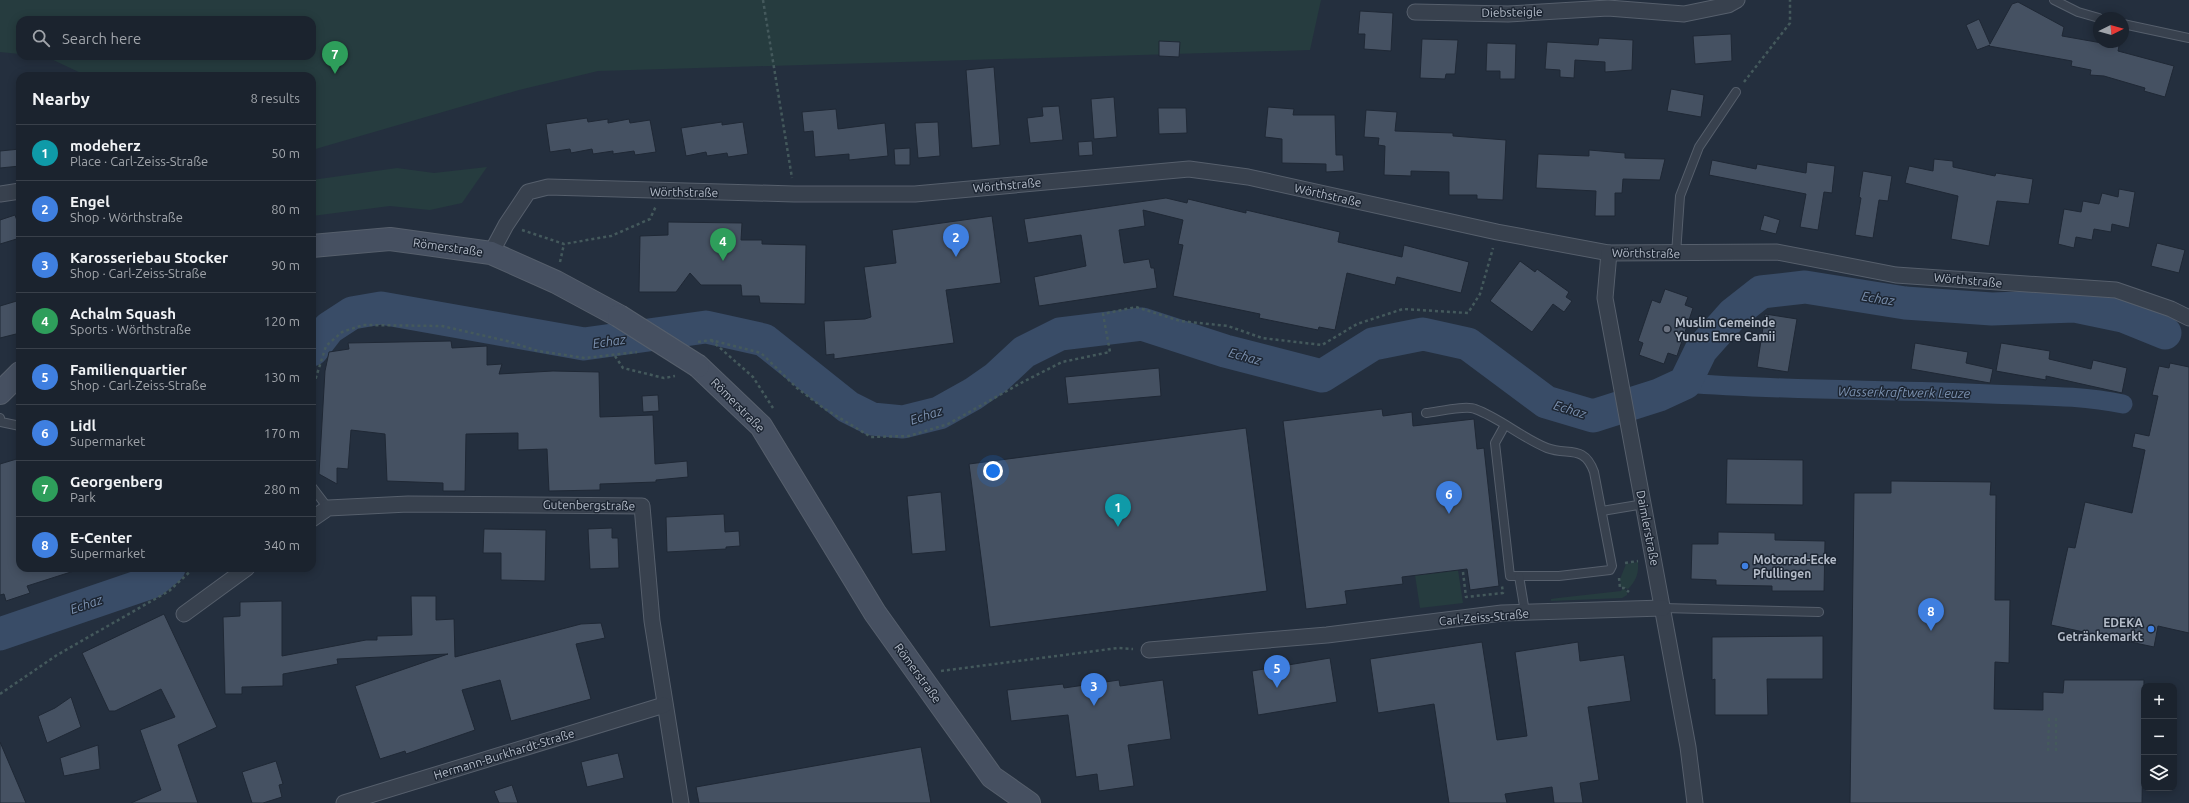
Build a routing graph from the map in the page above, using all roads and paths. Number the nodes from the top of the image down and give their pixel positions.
1 (763, 0) edge
2 (1737, 0) edge
3 (1790, 0) edge
4 (2054, 0) edge
5 (1606, 4) edge
6 (1415, 12) dead end
7 (2093, 16) edge
8 (2129, 25) edge
9 (2189, 38) edge
10 (1736, 92) joint
11 (663, 191) junction
12 (16, 192) edge
13 (0, 194) edge
14 (794, 194) junction
15 (506, 225) junction
16 (1497, 232) junction
17 (316, 246) edge
18 (491, 252) junction
19 (1609, 253) junction
20 (1676, 254) junction
21 (2189, 318) edge
22 (711, 340) junction
23 (696, 342) dead end
24 (645, 351) dead end
25 (615, 356) junction
26 (689, 371) junction
27 (16, 377) edge
28 (316, 377) edge
29 (0, 393) edge
30 (774, 409) dead end
31 (1426, 413) dead end
32 (0, 421) edge
33 (16, 425) edge
34 (1505, 425) junction
35 (316, 492) edge
36 (1644, 504) junction
37 (328, 508) junction
38 (1602, 511) junction
39 (316, 517) edge
40 (1654, 558) junction
41 (1612, 566) junction
42 (190, 572) edge
43 (242, 572) edge
44 (1463, 572) dead end
45 (1515, 576) junction
46 (1663, 608) junction
47 (1525, 612) junction
48 (1819, 612) dead end
49 (184, 614) dead end
50 (1149, 650) joint
51 (920, 676) junction
52 (0, 694) edge
53 (664, 705) junction
54 (2049, 718) dead end
55 (2056, 718) dead end
56 (2048, 751) dead end
57 (2056, 751) dead end
58 (344, 803) edge
59 (682, 803) edge
60 (1029, 803) edge
61 (1695, 803) edge

1 - 14 path
2 - 5 street, Diebsteigle
3 - 10 path
4 - 7 lane
5 - 6 street, Diebsteigle
8 - 9 lane
10 - 20 lane
11 - 14 street, Wörthstraße
11 - 15 street, Wörthstraße
11 - 15 path
12 - 13 street
14 - 16 street, Wörthstraße
15 - 18 street, Wörthstraße
16 - 19 street, Wörthstraße
16 - 22 path
17 - 18 main road, Römerstraße
18 - 26 main road, Römerstraße, bridge
19 - 20 street, Wörthstraße
19 - 36 street, Daimlerstraße
20 - 21 street, Wörthstraße
22 - 23 path
22 - 30 path
24 - 25 path
25 - 26 path
25 - 28 path
26 - 51 main road, Römerstraße
27 - 29 main road
31 - 34 lane
32 - 33 lane
34 - 38 lane
34 - 45 lane
35 - 37 lane
36 - 38 lane
36 - 40 street, Daimlerstraße
37 - 39 street
37 - 53 street, Gutenbergstraße
38 - 41 lane
40 - 41 path
40 - 46 street, Daimlerstraße
41 - 45 lane
42 - 52 path
43 - 49 street
44 - 45 path
45 - 47 lane
46 - 47 street, Carl-Zeiss-Straße
46 - 48 lane, Carl-Zeiss-Straße
46 - 61 street, Daimlerstraße
47 - 50 street, Carl-Zeiss-Straße
50 - 51 path
51 - 60 main road, Römerstraße
53 - 58 street, Hermann-Burkhardt-Straße
53 - 59 street, Gutenbergstraße
54 - 56 path
55 - 57 path

